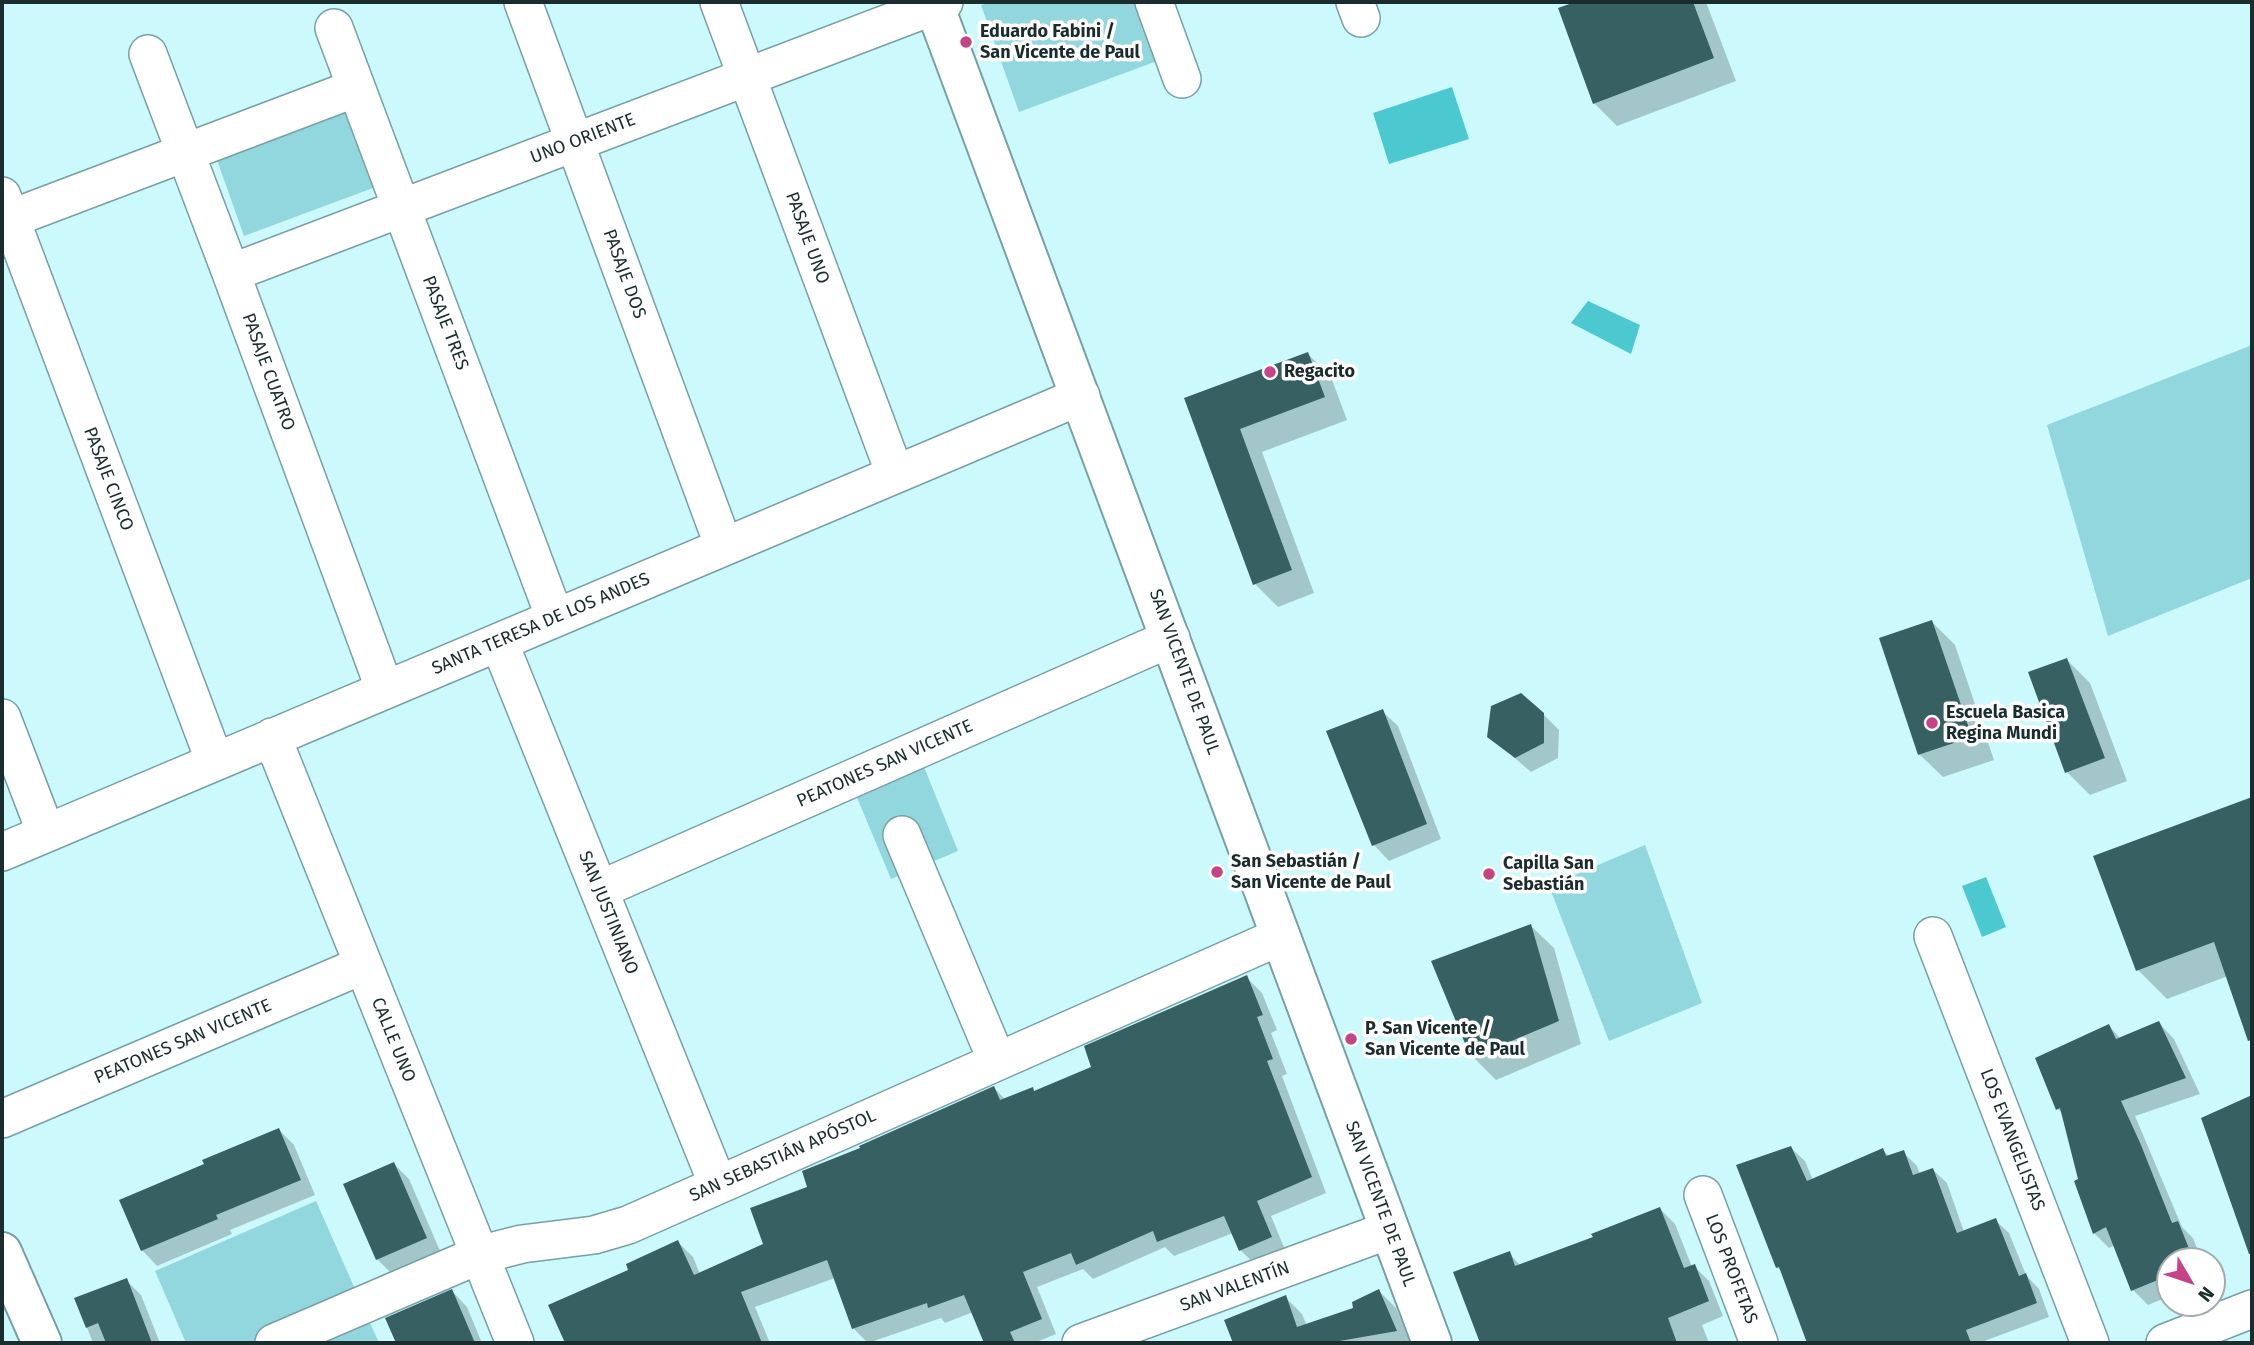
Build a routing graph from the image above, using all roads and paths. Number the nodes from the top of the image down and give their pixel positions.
1 (523, 2) edge
2 (719, 2) edge
3 (1154, 2) edge
4 (937, 3) edge
5 (334, 28) dead end
6 (148, 54) dead end
7 (747, 77) junction
8 (1182, 79) dead end
9 (356, 88) junction
10 (575, 142) junction
11 (185, 153) junction
12 (402, 208) junction
13 (5, 212) edge
14 (231, 273) junction
15 (1081, 396) junction
16 (895, 474) junction
17 (724, 547) junction
18 (555, 618) junction
19 (1171, 638) junction
20 (499, 642) junction
21 (385, 690) junction
22 (2, 718) edge
23 (272, 737) junction
24 (215, 762) junction
25 (46, 834) junction
26 (902, 835) dead end
27 (2, 852) edge
28 (599, 890) junction
29 (1281, 936) junction
30 (1933, 936) dead end
31 (363, 965) junction
32 (997, 1061) junction
33 (2, 1119) edge
34 (718, 1185) junction
35 (1703, 1195) dead end
36 (1389, 1230) junction
37 (2, 1252) edge
38 (480, 1255) junction
39 (2252, 1309) edge
40 (42, 1343) edge
41 (274, 1343) edge
42 (515, 1343) edge
43 (1081, 1343) edge
44 (1432, 1343) edge
45 (1759, 1343) edge
46 (2090, 1343) edge
47 (2165, 1343) edge

1 - 10 street, PASAJE DOS
2 - 7 street, PASAJE UNO
3 - 8 street
4 - 7 street, UNO ORIENTE
4 - 15 street, SAN VICENTE DE PAUL
5 - 9 street, PASAJE TRES
6 - 11 street, PASAJE CUATRO
7 - 10 street, UNO ORIENTE
7 - 16 street, PASAJE UNO
9 - 11 street
9 - 12 street, PASAJE TRES
10 - 12 street, UNO ORIENTE
10 - 17 street, PASAJE DOS
11 - 13 street
11 - 14 street, PASAJE CUATRO
12 - 14 street, UNO ORIENTE
12 - 18 street, PASAJE TRES
13 - 24 street, PASAJE CINCO
14 - 21 street, PASAJE CUATRO
15 - 16 street, SANTA TERESA DE LOS ANDES
15 - 19 street, SAN VICENTE DE PAUL
16 - 17 street, SANTA TERESA DE LOS ANDES
17 - 18 street, SANTA TERESA DE LOS ANDES
18 - 20 street, SANTA TERESA DE LOS ANDES
19 - 28 street, PEATONES SAN VICENTE
19 - 29 street, SAN VICENTE DE PAUL
20 - 21 street, SANTA TERESA DE LOS ANDES
20 - 28 street, SAN JUSTINIANO
21 - 23 street, SANTA TERESA DE LOS ANDES
22 - 25 street
23 - 24 street, SANTA TERESA DE LOS ANDES
23 - 31 street, CALLE UNO
24 - 25 street, SANTA TERESA DE LOS ANDES
25 - 27 street, SANTA TERESA DE LOS ANDES
26 - 32 street
28 - 34 street, SAN JUSTINIANO
29 - 32 street, SAN SEBASTIÁN APÓSTOL
29 - 36 street, SAN VICENTE DE PAUL
30 - 46 street, LOS EVANGELISTAS
31 - 33 street, PEATONES SAN VICENTE
31 - 38 street, CALLE UNO
32 - 34 street, SAN SEBASTIÁN APÓSTOL
34 - 38 street, SAN SEBASTIÁN APÓSTOL
35 - 45 street, LOS PROFETAS
36 - 43 street, SAN VALENTÍN
36 - 44 street, SAN VICENTE DE PAUL
37 - 40 street
38 - 41 street, SAN SEBASTIÁN APÓSTOL
38 - 42 street, CALLE UNO
39 - 47 street

